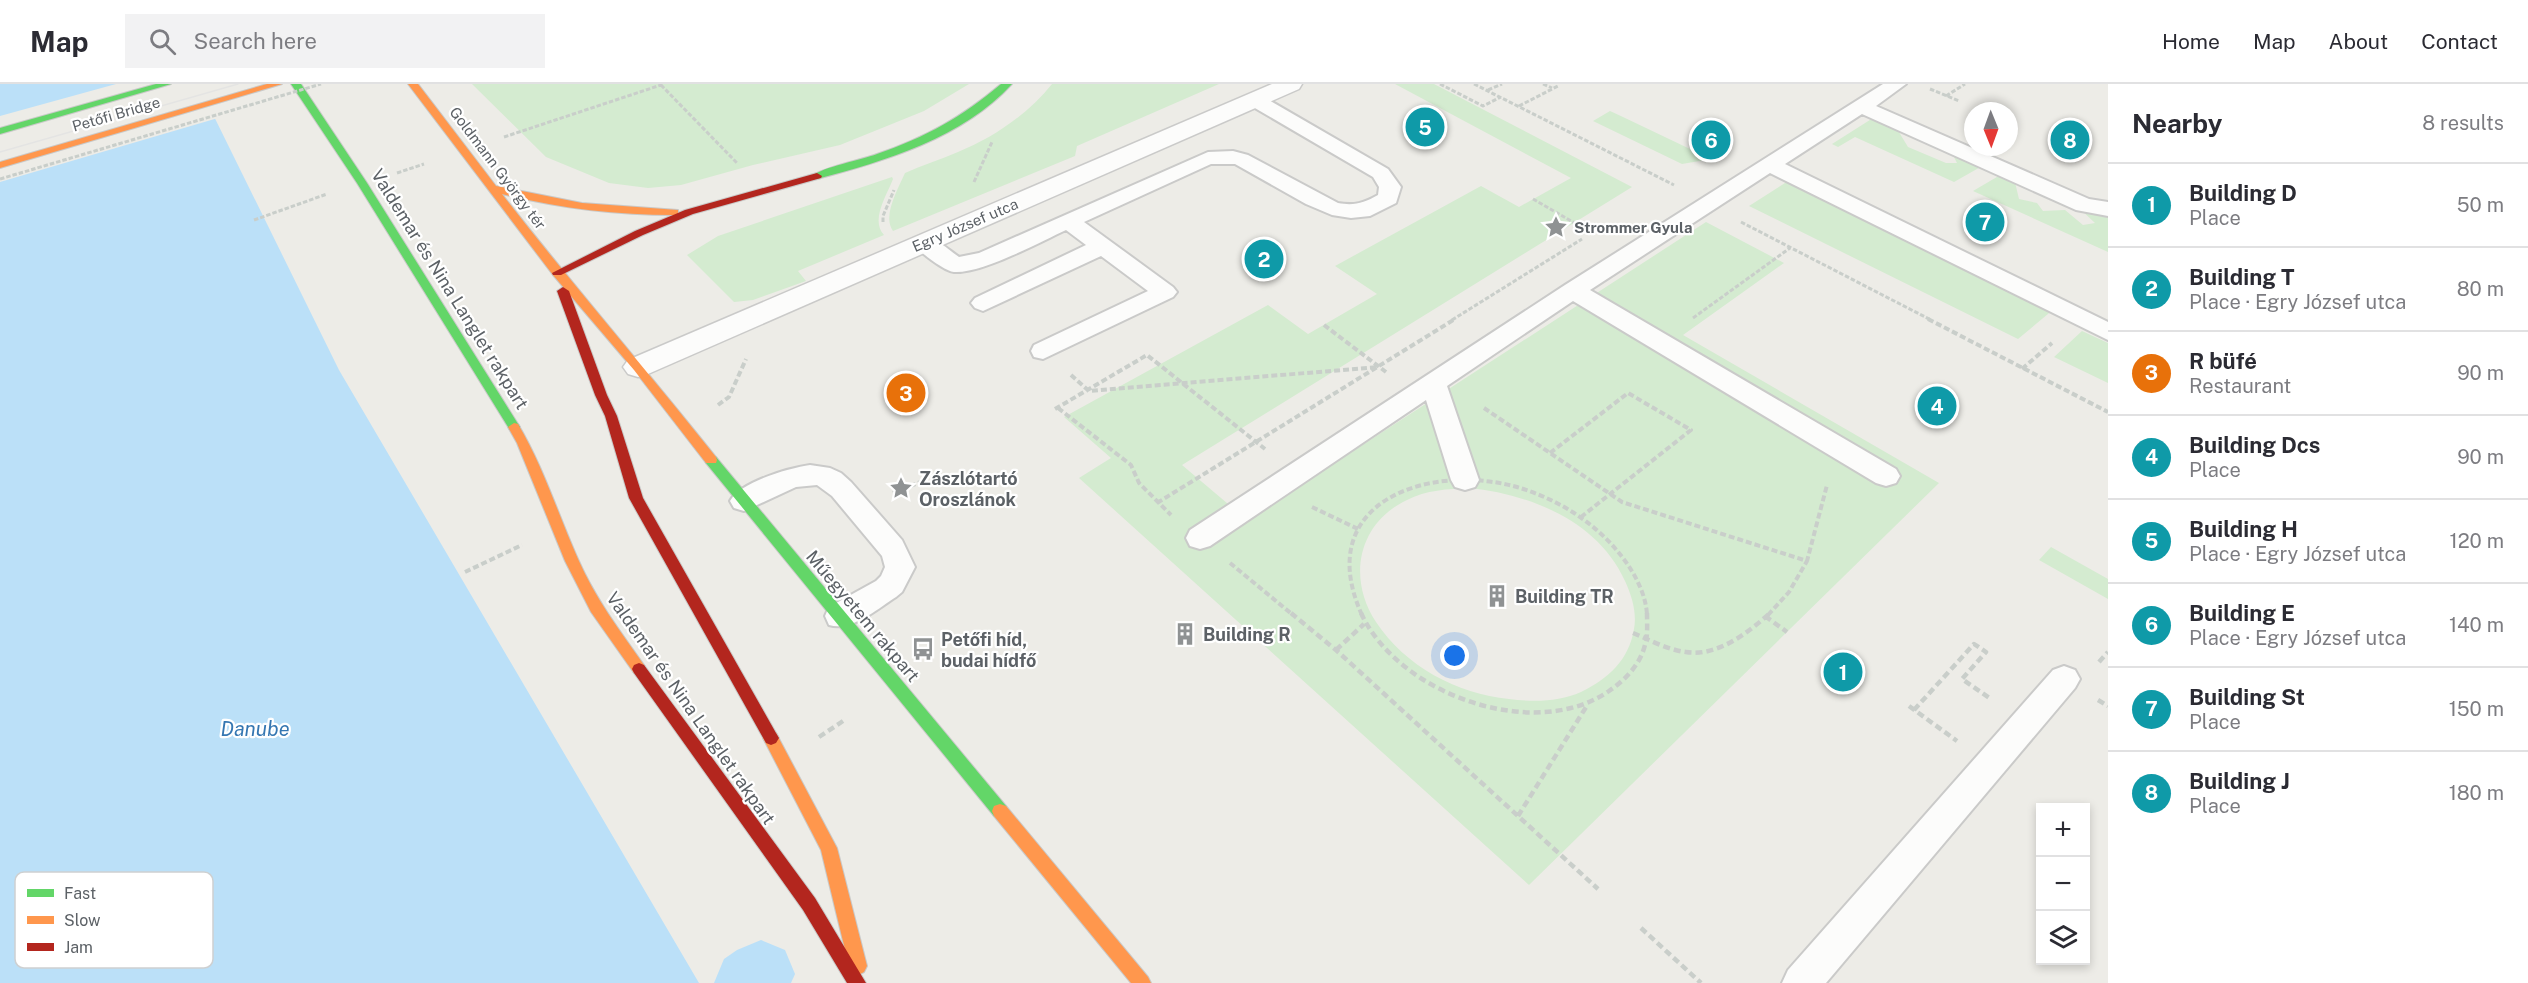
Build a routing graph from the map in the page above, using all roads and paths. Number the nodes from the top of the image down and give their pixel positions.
1 (166, 84) edge
2 (277, 84) edge
3 (296, 84) edge
4 (321, 84) edge
5 (413, 84) edge
6 (662, 84) edge
7 (1007, 84) edge
8 (1291, 84) edge
9 (1440, 84) edge
10 (1474, 84) edge
11 (1502, 84) edge
12 (1543, 84) edge
13 (1896, 84) edge
14 (1965, 84) edge
15 (1558, 86) dead end
16 (1924, 87) dead end
17 (1552, 88) junction
18 (1488, 91) junction
19 (1946, 96) junction
20 (1501, 97) junction
21 (1254, 100) junction
22 (1959, 101) dead end
23 (1518, 106) junction
24 (1862, 107) junction
25 (0, 131) edge
26 (994, 136) dead end
27 (504, 137) dead end
28 (0, 165) edge
29 (738, 165) dead end
30 (1770, 165) junction
31 (0, 179) edge
32 (1671, 184) dead end
33 (492, 188) junction
34 (967, 188) dead end
35 (1533, 199) dead end
36 (1708, 204) junction
37 (2108, 209) edge
38 (691, 212) junction
39 (1068, 221) junction
40 (924, 243) junction
41 (1103, 246) junction
42 (1790, 248) junction
43 (557, 273) junction
44 (1573, 290) junction
45 (983, 303) dead end
46 (1324, 325) dead end
47 (2108, 332) edge
48 (1660, 342) junction
49 (1043, 351) dead end
50 (2042, 351) dead end
51 (638, 367) junction
52 (1379, 367) junction
53 (2022, 369) junction
54 (1077, 380) dead end
55 (1436, 380) junction
56 (736, 384) dead end
57 (1182, 384) junction
58 (1089, 391) junction
59 (719, 405) dead end
60 (2108, 411) edge
61 (1257, 442) junction
62 (1837, 446) junction
63 (1550, 453) junction
64 (1886, 476) dead end
65 (1465, 480) junction
66 (1609, 494) junction
67 (744, 501) junction
68 (1157, 502) junction
69 (1581, 517) junction
70 (558, 528) junction
71 (1200, 538) junction
72 (1807, 561) junction
73 (465, 572) dead end
74 (840, 616) junction
75 (1766, 616) junction
76 (1365, 624) junction
77 (1787, 632) dead end
78 (1633, 633) dead end
79 (1647, 638) junction
80 (1336, 650) junction
81 (2064, 679) dead end
82 (1588, 703) junction
83 (1909, 706) dead end
84 (1914, 710) junction
85 (2026, 722) junction
86 (1935, 725) dead end
87 (1518, 816) junction
88 (1598, 889) dead end
89 (1641, 928) dead end
90 (857, 983) edge
91 (862, 983) edge
92 (1142, 983) edge
93 (1701, 983) edge
94 (1801, 983) edge

1 - 25 main road, Petőfi Bridge
2 - 28 main road, Petőfi Bridge
3 - 70 main road, Valdemar és Nina Langlet rakpart
4 - 31 path, bridge
5 - 33 main road, Goldmann György tér
6 - 27 path
6 - 29 path
7 - 38 main road
8 - 21 street, Egry József utca
9 - 20 path
10 - 18 path
11 - 18 path
12 - 17 path
13 - 24 lane
14 - 19 path
15 - 17 path
16 - 19 path
17 - 23 path
18 - 20 path
19 - 22 path
20 - 23 path
21 - 39 lane
21 - 40 street, Egry József utca
23 - 32 path
24 - 30 lane
24 - 37 lane
26 - 34 path
30 - 36 lane
30 - 47 lane
33 - 38 main road
33 - 43 main road, Goldmann György tér
35 - 52 path
36 - 42 path
36 - 44 lane
38 - 43 main road
39 - 40 lane
39 - 41 lane
40 - 51 street, Egry József utca
41 - 45 lane
41 - 49 lane
42 - 48 path
42 - 53 path
43 - 51 main road, Műegyetem rakpart
43 - 91 main road
44 - 48 lane
44 - 55 lane
46 - 52 path
48 - 62 lane
50 - 53 path
51 - 67 main road, Műegyetem rakpart
52 - 57 path
52 - 61 path
53 - 60 path
54 - 58 path
55 - 63 path
55 - 65 lane
55 - 71 lane
56 - 59 path
57 - 58 path
57 - 58 path
57 - 61 path
58 - 68 path
61 - 68 path
62 - 64 lane
62 - 72 path
63 - 66 path
63 - 66 path
65 - 69 path
65 - 76 path
66 - 69 path
66 - 72 path
67 - 74 main road, Műegyetem rakpart
67 - 74 lane
68 - 71 path
69 - 79 path
70 - 73 path
70 - 90 main road, Valdemar és Nina Langlet rakpart
71 - 80 path
72 - 75 path
74 - 92 main road, Műegyetem rakpart
75 - 77 path
75 - 79 path
76 - 80 path
76 - 82 path
78 - 79 path
79 - 82 path
80 - 87 path
81 - 85 lane
82 - 87 path
83 - 84 path
84 - 85 path
84 - 86 path
85 - 94 lane
87 - 88 path
89 - 93 path

